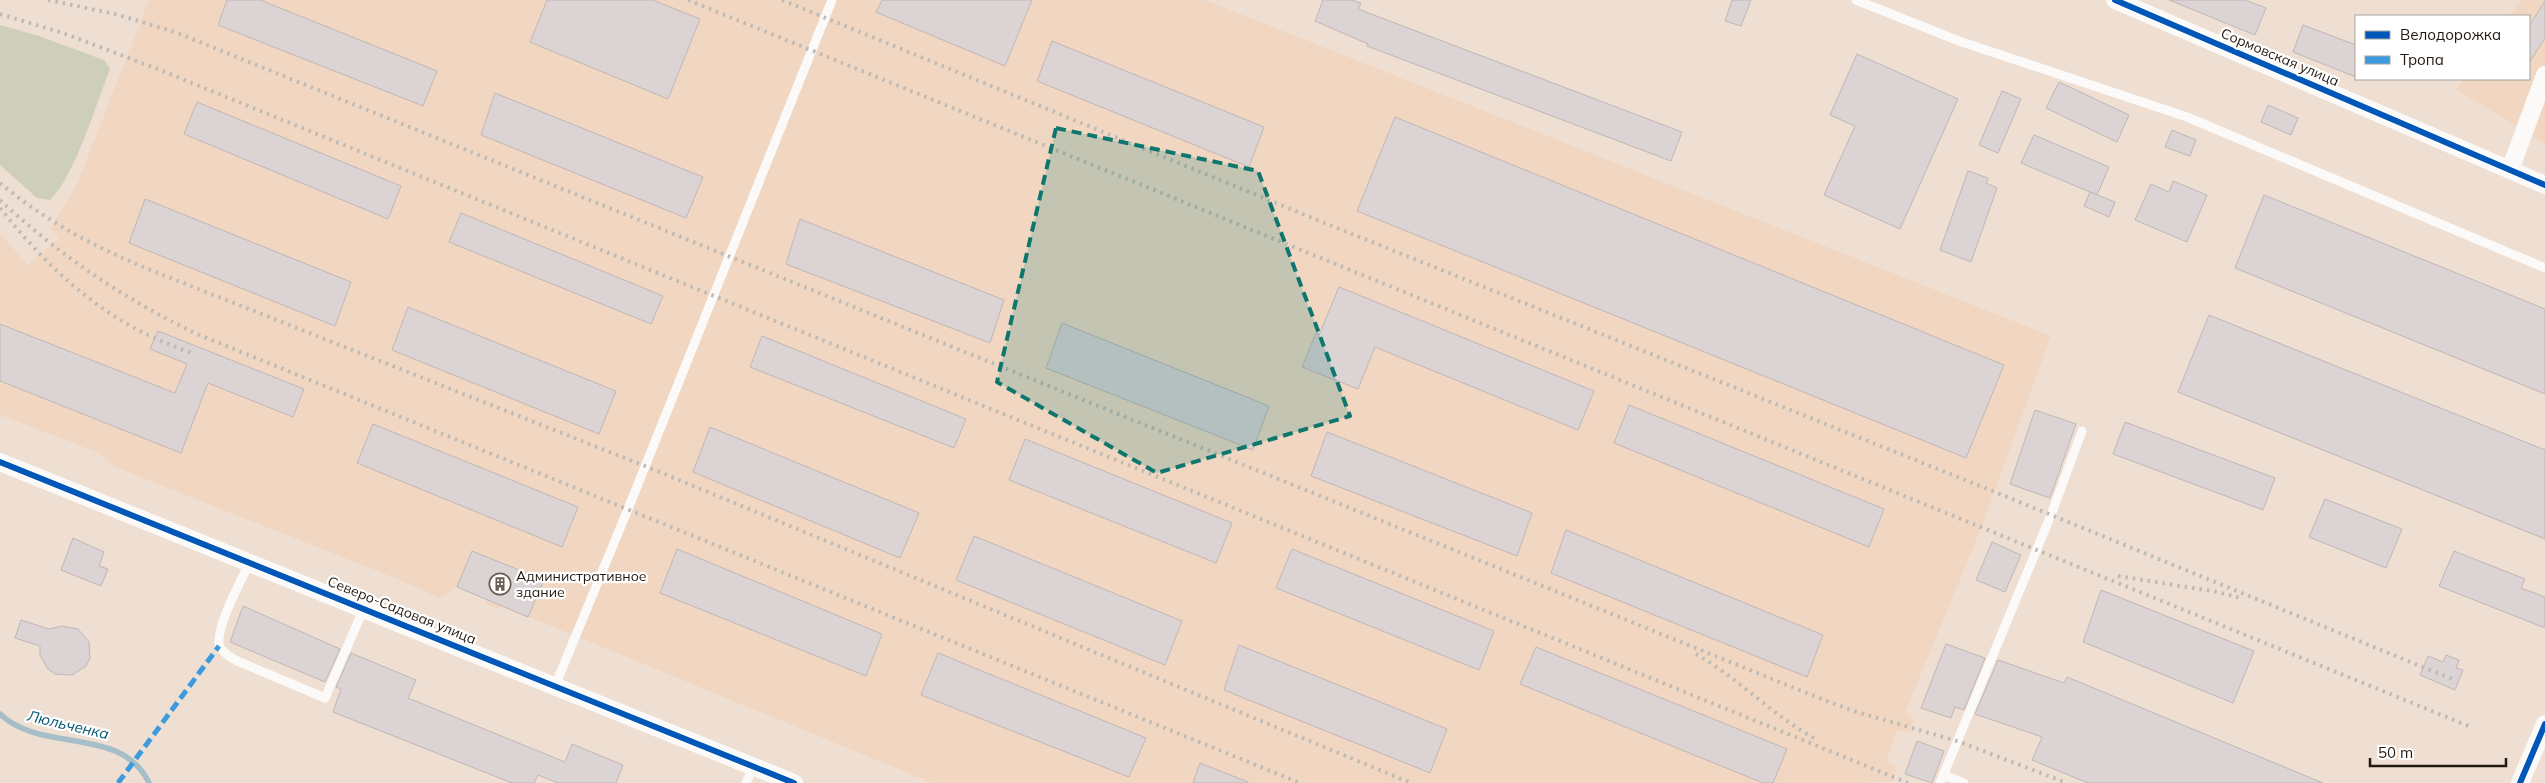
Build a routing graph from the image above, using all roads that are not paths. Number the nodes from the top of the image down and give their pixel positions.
1 (832, 0) edge
2 (1856, 0) edge
3 (2115, 0) edge
4 (2545, 75) edge
5 (2510, 170) junction
6 (2545, 185) edge
7 (2545, 268) edge
8 (2082, 431) dead end
9 (0, 462) edge
10 (250, 562) junction
11 (364, 608) junction
12 (555, 686) junction
13 (2545, 724) edge
14 (753, 766) junction
15 (1942, 779) edge
16 (746, 783) edge
17 (794, 783) edge
18 (1964, 783) edge
19 (2520, 783) edge

1 - 12 lane
2 - 7 lane
3 - 5 street, Сормовская улица
4 - 5 street
5 - 6 street, Сормовская улица
8 - 15 lane
9 - 10 street, Северо-Садовая улица
10 - 11 street, Северо-Садовая улица
10 - 11 lane
11 - 12 street, Северо-Садовая улица
12 - 14 street, Северо-Садовая улица
13 - 19 street
14 - 16 lane
14 - 17 street, Северо-Садовая улица
15 - 18 lane

